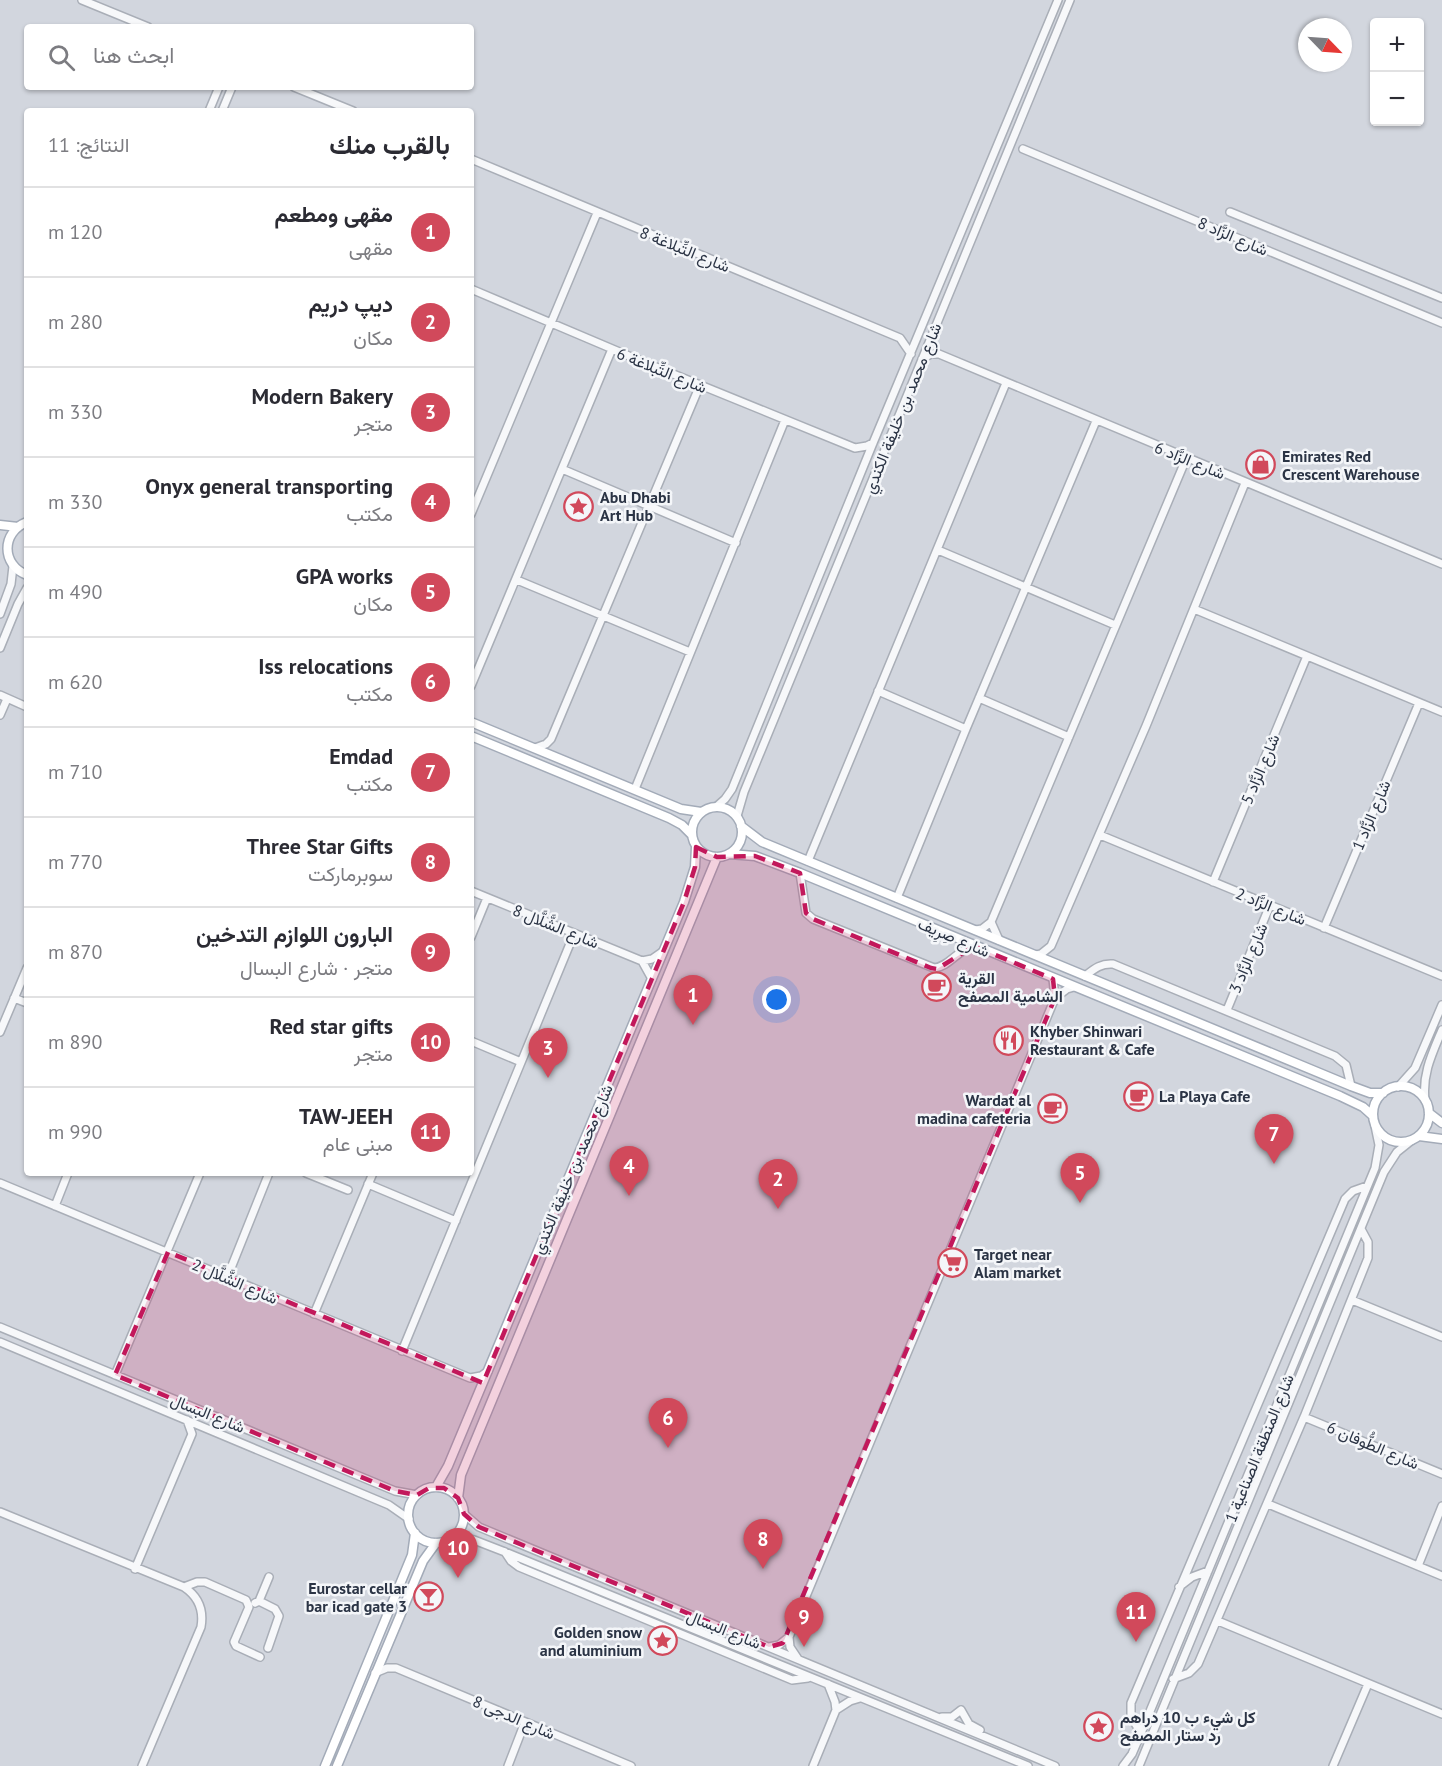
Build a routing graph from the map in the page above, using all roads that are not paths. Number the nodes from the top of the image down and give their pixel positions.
1 (82, 0) edge
2 (1058, 0) edge
3 (1070, 0) edge
4 (141, 24) edge
5 (1039, 46) junction
6 (1035, 87) junction
7 (218, 90) edge
8 (231, 90) edge
9 (301, 90) edge
10 (211, 108) edge
11 (223, 108) edge
12 (345, 108) edge
13 (1016, 132) junction
14 (1023, 149) junction
15 (1006, 154) junction
16 (474, 160) edge
17 (972, 208) junction
18 (1230, 212) dead end
19 (597, 213) junction
20 (972, 238) junction
21 (474, 290) edge
22 (1442, 298) edge
23 (551, 323) junction
24 (1442, 323) edge
25 (920, 333) junction
26 (900, 338) junction
27 (930, 339) junction
28 (612, 349) junction
29 (911, 354) junction
30 (939, 354) junction
31 (922, 359) junction
32 (1006, 383) junction
33 (700, 385) junction
34 (785, 420) junction
35 (1096, 421) junction
36 (873, 443) junction
37 (855, 448) junction
38 (1186, 459) junction
39 (865, 464) junction
40 (562, 469) junction
41 (1245, 483) junction
42 (650, 506) junction
43 (474, 507) edge
44 (24, 524) edge
45 (0, 525) edge
46 (18, 527) junction
47 (0, 542) edge
48 (736, 543) junction
49 (7, 549) junction
50 (938, 550) junction
51 (1442, 564) edge
52 (13, 566) junction
53 (24, 573) edge
54 (517, 579) junction
55 (1025, 587) junction
56 (24, 593) edge
57 (1194, 609) junction
58 (0, 614) edge
59 (603, 617) junction
60 (1115, 625) junction
61 (0, 648) edge
62 (690, 652) junction
63 (1307, 656) junction
64 (474, 679) edge
65 (878, 691) junction
66 (2, 697) edge
67 (979, 698) junction
68 (1419, 703) junction
69 (24, 706) edge
70 (1442, 712) edge
71 (0, 715) edge
72 (474, 723) edge
73 (966, 729) junction
74 (474, 737) edge
75 (1069, 737) junction
76 (551, 739) junction
77 (535, 748) junction
78 (558, 758) junction
79 (635, 789) junction
80 (716, 807) junction
81 (701, 812) junction
82 (737, 816) junction
83 (741, 826) junction
84 (692, 835) junction
85 (1100, 836) junction
86 (696, 847) junction
87 (729, 854) junction
88 (717, 857) junction
89 (808, 861) junction
90 (800, 873) junction
91 (1213, 882) junction
92 (474, 892) edge
93 (488, 898) junction
94 (897, 898) junction
95 (1270, 905) junction
96 (991, 922) junction
97 (1324, 928) junction
98 (474, 930) edge
99 (975, 930) junction
100 (574, 934) junction
101 (999, 940) junction
102 (1051, 945) junction
103 (974, 946) junction
104 (663, 951) junction
105 (1035, 955) junction
106 (642, 961) junction
107 (1058, 964) junction
108 (24, 975) edge
109 (1085, 976) junction
110 (1442, 976) edge
111 (652, 979) junction
112 (1053, 979) junction
113 (1074, 987) junction
114 (14, 998) junction
115 (1055, 998) junction
116 (24, 1003) edge
117 (1442, 1005) edge
118 (1227, 1010) junction
119 (1442, 1030) edge
120 (0, 1032) edge
121 (474, 1042) edge
122 (521, 1062) junction
123 (1351, 1086) junction
124 (1398, 1087) junction
125 (1383, 1093) junction
126 (1425, 1100) junction
127 (1429, 1113) junction
128 (1373, 1116) junction
129 (1442, 1123) edge
130 (1375, 1126) junction
131 (1416, 1138) junction
132 (1442, 1138) edge
133 (67, 1176) edge
134 (199, 1176) edge
135 (268, 1176) edge
136 (313, 1176) edge
137 (372, 1176) edge
138 (0, 1184) edge
139 (368, 1184) junction
140 (1367, 1186) junction
141 (348, 1191) dead end
142 (55, 1206) junction
143 (456, 1221) junction
144 (1361, 1229) junction
145 (168, 1252) junction
146 (227, 1278) junction
147 (1352, 1300) junction
148 (314, 1314) junction
149 (0, 1327) edge
150 (1442, 1337) edge
151 (0, 1342) edge
152 (402, 1351) junction
153 (488, 1371) junction
154 (115, 1375) junction
155 (470, 1378) junction
156 (478, 1395) junction
157 (1304, 1417) junction
158 (187, 1420) junction
159 (206, 1428) junction
160 (192, 1434) junction
161 (1442, 1474) edge
162 (436, 1487) junction
163 (417, 1495) junction
164 (458, 1498) junction
165 (1268, 1504) junction
166 (1442, 1506) edge
167 (0, 1512) edge
168 (464, 1514) junction
169 (409, 1519) junction
170 (415, 1533) junction
171 (454, 1536) junction
172 (436, 1543) junction
173 (1418, 1566) junction
174 (135, 1569) junction
175 (1208, 1570) junction
176 (1442, 1576) edge
177 (269, 1577) dead end
178 (197, 1582) junction
179 (184, 1587) junction
180 (1179, 1587) junction
181 (195, 1595) junction
182 (259, 1601) junction
183 (248, 1603) junction
184 (1218, 1621) junction
185 (789, 1637) junction
186 (769, 1647) junction
187 (268, 1648) dead end
188 (385, 1651) junction
189 (261, 1656) dead end
190 (799, 1660) junction
191 (396, 1668) junction
192 (375, 1673) junction
193 (1173, 1679) junction
194 (828, 1684) junction
195 (1368, 1684) junction
196 (860, 1698) junction
197 (837, 1710) junction
198 (1442, 1714) edge
199 (936, 1717) junction
200 (525, 1722) junction
201 (1141, 1733) junction
202 (992, 1739) junction
203 (142, 1766) edge
204 (325, 1766) edge
205 (337, 1766) edge
206 (508, 1766) edge
207 (631, 1766) edge
208 (813, 1766) edge
209 (1028, 1766) edge
210 (1055, 1766) edge
211 (1122, 1766) edge
212 (1139, 1766) edge
213 (1333, 1766) edge

1 - 4 street
2 - 5 street, شارع محمد بن خليفة الكندي
3 - 6 street, شارع محمد بن خليفة الكندي
5 - 6 street
5 - 17 street, شارع محمد بن خليفة الكندي
6 - 13 street, شارع محمد بن خليفة الكندي
7 - 10 street
8 - 11 street
9 - 12 street
13 - 14 street
13 - 15 street, شارع محمد بن خليفة الكندي
14 - 15 street
14 - 24 street, شارع الزَّاد 8
15 - 20 street, شارع محمد بن خليفة الكندي
16 - 19 street, شارع التِّبلاغة 8
17 - 20 street
17 - 25 street, شارع محمد بن خليفة الكندي
18 - 22 street, شارع الزَّاد 8
19 - 23 street
19 - 26 street, شارع التِّبلاغة 8
20 - 27 street, شارع محمد بن خليفة الكندي
21 - 23 street, شارع التِّبلاغة 6
23 - 28 street, شارع التِّبلاغة 6
23 - 43 street
25 - 26 street
25 - 29 street, شارع محمد بن خليفة الكندي
26 - 29 street
27 - 30 street
27 - 31 street, شارع محمد بن خليفة الكندي
28 - 33 street, شارع التِّبلاغة 6
28 - 40 street
29 - 36 street, شارع محمد بن خليفة الكندي
30 - 31 street
30 - 32 street, شارع الزَّاد 6
31 - 82 street, شارع محمد بن خليفة الكندي
32 - 35 street, شارع الزَّاد 6
32 - 50 street
33 - 34 street, شارع التِّبلاغة 6
33 - 42 street
34 - 37 street, شارع التِّبلاغة 6
34 - 48 street
35 - 38 street, شارع الزَّاد 6
35 - 55 street
36 - 37 street
36 - 39 street, شارع محمد بن خليفة الكندي
37 - 39 street
38 - 41 street, شارع الزَّاد 6
38 - 60 street
39 - 80 street, شارع محمد بن خليفة الكندي
40 - 42 street
40 - 54 street
41 - 51 street, شارع الزَّاد 6
41 - 57 street
42 - 48 street
42 - 59 street
44 - 46 main road
45 - 46 main road
46 - 49 main road
47 - 49 main road
48 - 62 street
49 - 52 main road
50 - 55 street
50 - 65 street
52 - 53 main road
52 - 58 street
54 - 59 street
54 - 64 street
55 - 60 street
55 - 67 street
56 - 61 street
57 - 63 street
57 - 85 street
59 - 62 street
59 - 76 street
60 - 75 street
62 - 79 street
63 - 68 street
63 - 91 street, شارع الزَّاد 5
65 - 73 street
65 - 89 street
66 - 69 street
66 - 71 street
67 - 73 street
67 - 75 street
68 - 70 street
68 - 97 street, شارع الزَّاد 1
72 - 77 main road
73 - 94 street
74 - 84 main road
75 - 96 street
76 - 77 street
76 - 78 street
77 - 78 main road
78 - 79 main road
79 - 81 main road
80 - 81 main road
80 - 82 main road
81 - 84 main road
82 - 83 main road
83 - 87 main road
83 - 89 main road, شارع صِرِيف
84 - 86 main road
85 - 91 street, شارع الزَّاد 2
85 - 102 street
86 - 88 main road
86 - 104 main road, شارع محمد بن خليفة الكندي
87 - 88 main road
87 - 90 main road, شارع صِرِيف
88 - 164 main road, شارع محمد بن خليفة الكندي
89 - 94 main road, شارع صِرِيف
90 - 103 main road, شارع صِرِيف
90 - 103 street
91 - 95 street, شارع الزَّاد 2
92 - 93 street, شارع الشَّلَّال 8
93 - 98 street
93 - 100 street, شارع الشَّلَّال 8
94 - 99 main road, شارع صِرِيف
95 - 97 street, شارع الزَّاد 2
95 - 118 street, شارع الزَّاد 3
96 - 99 street
96 - 101 street
97 - 110 street, شارع الزَّاد 2
99 - 101 main road, شارع صِرِيف
100 - 106 street, شارع الشَّلَّال 8
100 - 122 street
101 - 105 main road, شارع صِرِيف
102 - 105 street
102 - 107 street
103 - 112 main road, شارع صِرِيف
104 - 106 street
104 - 111 main road, شارع محمد بن خليفة الكندي
105 - 107 main road, شارع صِرِيف
106 - 111 street
107 - 109 main road, شارع صِرِيف
108 - 114 street
109 - 118 street
109 - 123 main road, شارع صِرِيف
111 - 153 main road, شارع محمد بن خليفة الكندي
112 - 113 main road, شارع صِرِيف
112 - 115 street
113 - 115 street
113 - 128 main road, شارع صِرِيف
114 - 116 street
114 - 120 street
115 - 185 street
117 - 124 street
118 - 123 street
119 - 126 street
121 - 122 street
122 - 143 street
123 - 125 main road, شارع صِرِيف
124 - 125 main road
124 - 126 main road
125 - 128 main road
126 - 127 main road
127 - 129 main road
127 - 131 main road
128 - 130 main road
130 - 131 main road
130 - 140 street, شارع المنطقة الصناعية 1
131 - 132 main road
131 - 144 street, شارع المنطقة الصناعية 1
133 - 142 street
134 - 145 street
135 - 146 street
136 - 141 street
137 - 139 street
138 - 142 street, شارع الشَّلَّال 2
139 - 143 street
139 - 148 street
140 - 175 street, شارع المنطقة الصناعية 1
140 - 180 street
142 - 145 street, شارع الشَّلَّال 2
143 - 152 street
144 - 147 street
144 - 193 street, شارع المنطقة الصناعية 1
145 - 146 street, شارع الشَّلَّال 2
145 - 154 street
146 - 148 street, شارع الشَّلَّال 2
147 - 150 street
147 - 157 street
148 - 152 street, شارع الشَّلَّال 2
149 - 154 street, شارع البسال
151 - 158 street, شارع البسال
152 - 155 street, شارع الشَّلَّال 2
153 - 155 street
153 - 156 main road, شارع محمد بن خليفة الكندي
154 - 163 street, شارع البسال
155 - 156 street
156 - 162 main road, شارع محمد بن خليفة الكندي
157 - 161 street, شارع الطُّوفان 6
157 - 165 street
158 - 159 street, شارع البسال
158 - 160 street
159 - 160 street
159 - 169 street, شارع البسال
160 - 174 street
162 - 163 main road
162 - 164 main road
163 - 169 main road
164 - 168 main road
165 - 173 street
165 - 184 street
166 - 173 street
167 - 174 street
168 - 171 main road
168 - 186 street, شارع البسال
169 - 170 main road
170 - 172 main road
170 - 204 main road
171 - 172 main road
171 - 194 street, شارع البسال
172 - 188 main road
173 - 176 street
174 - 179 street
175 - 180 street
175 - 201 street, شارع المنطقة الصناعية 1
177 - 182 street
178 - 179 street
178 - 181 street
178 - 183 street
179 - 181 street
180 - 201 street
181 - 203 street
182 - 183 street
182 - 187 street
183 - 189 street
184 - 193 street
184 - 195 street
185 - 186 street
185 - 190 street
186 - 190 street, شارع البسال
188 - 191 street
188 - 192 main road
190 - 199 street, شارع البسال
191 - 192 street
191 - 200 street, شارع الدجى 8
192 - 205 main road
193 - 212 street, شارع المنطقة الصناعية 1
194 - 196 street, شارع البسال
194 - 197 street
195 - 198 street
195 - 213 street
196 - 197 street
196 - 209 street, شارع البسال
197 - 208 street
199 - 202 street, شارع البسال
199 - 202 street
200 - 206 street
200 - 207 street, شارع الدجى 8
201 - 211 street, شارع المنطقة الصناعية 1
202 - 210 street, شارع البسال

